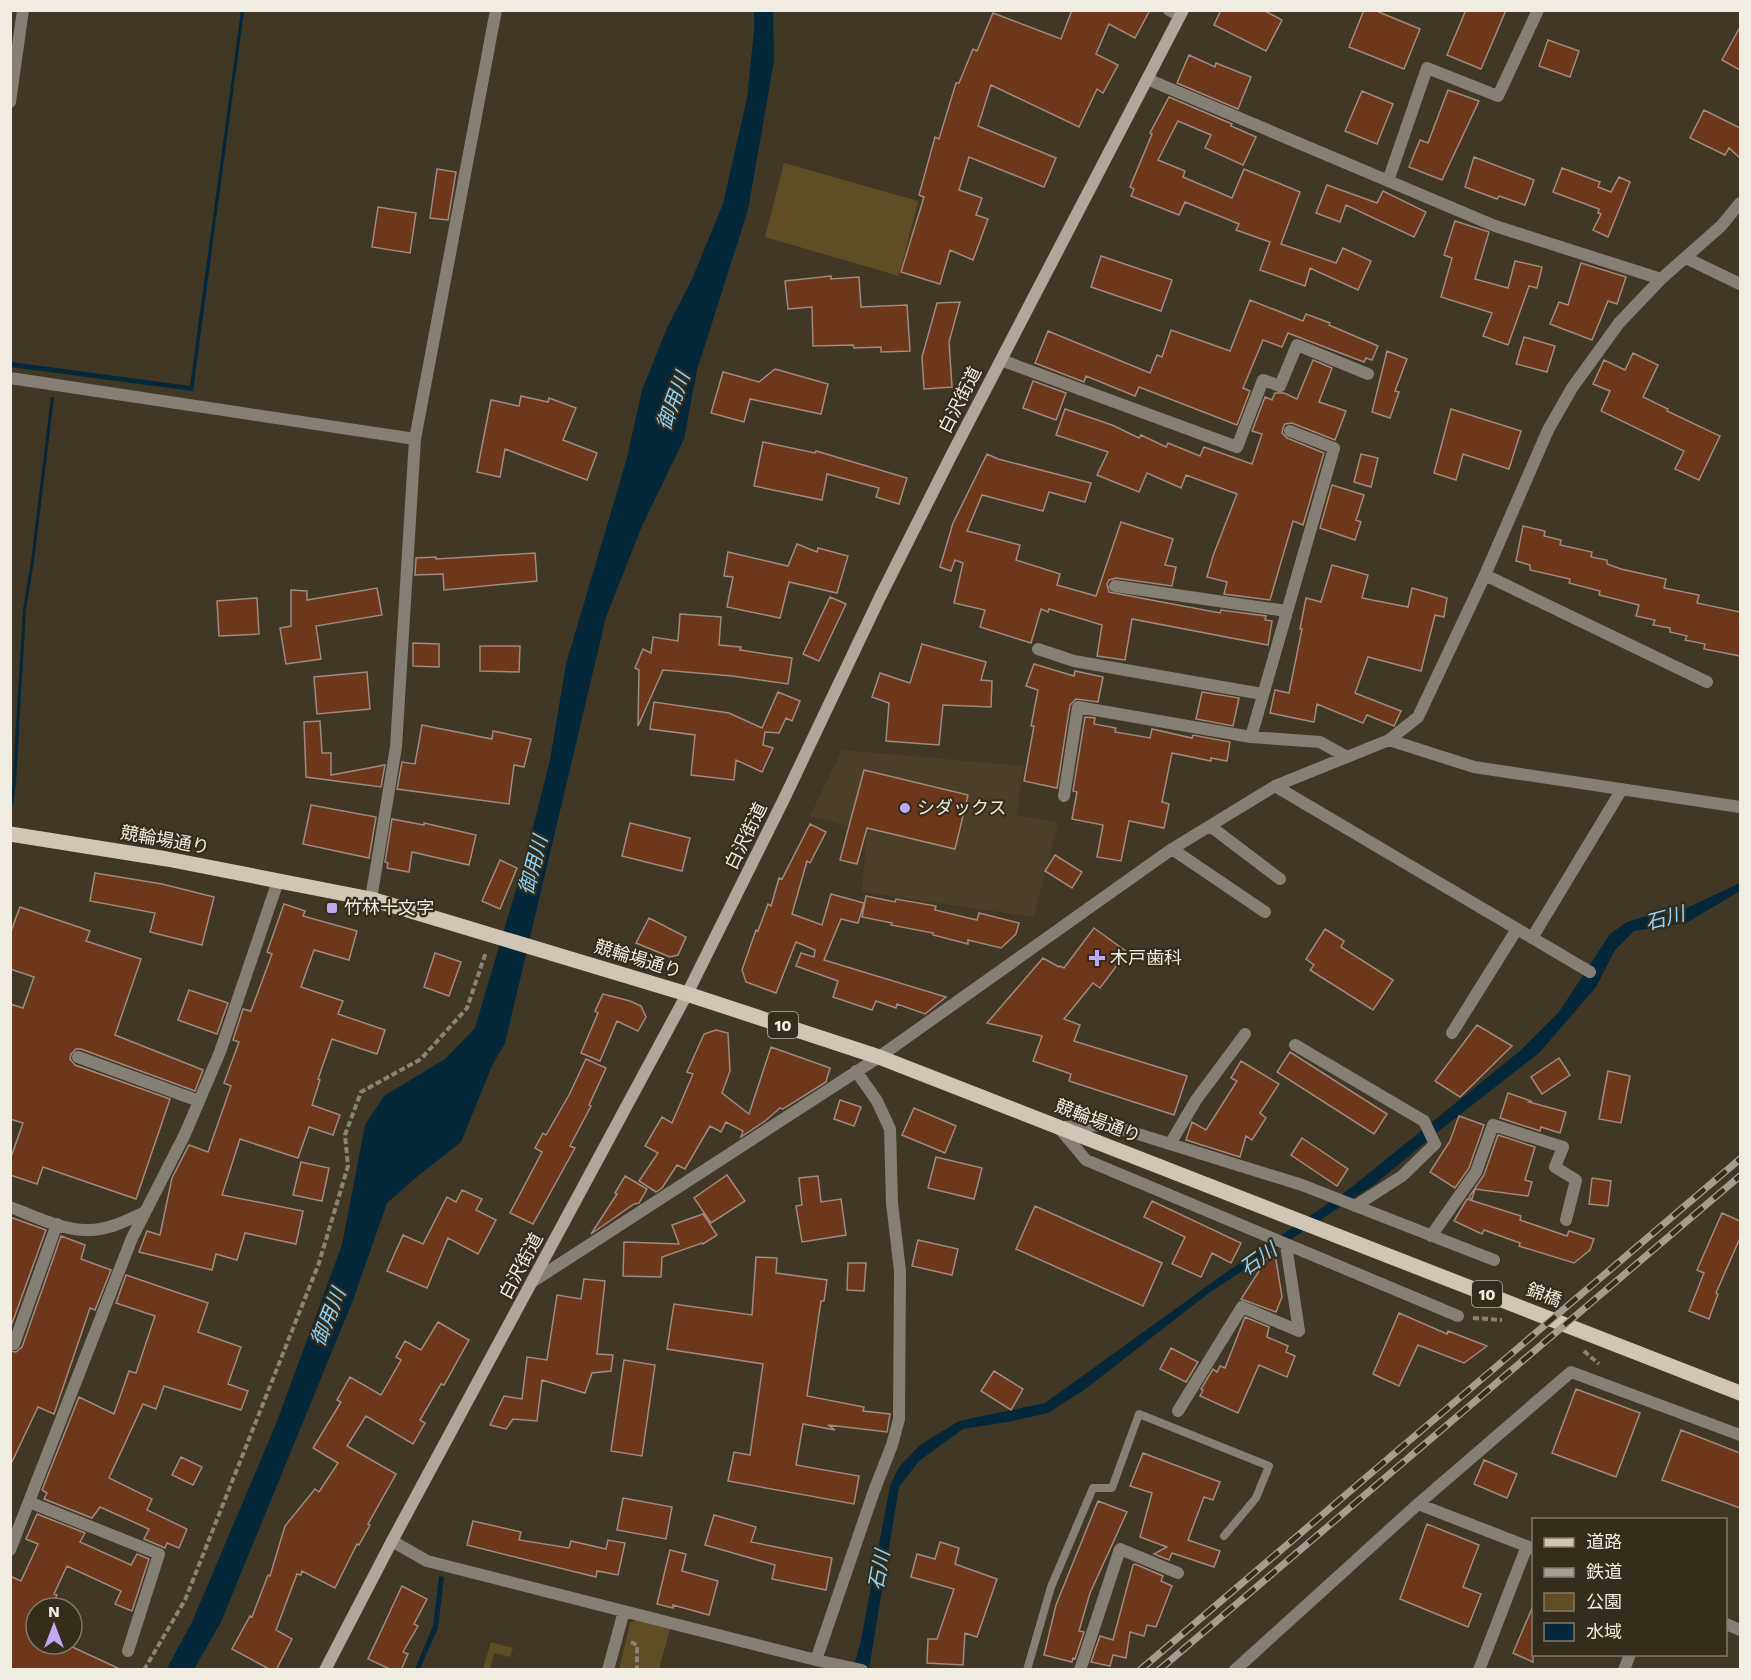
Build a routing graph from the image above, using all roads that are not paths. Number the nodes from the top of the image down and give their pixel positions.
1 (22, 10) edge
2 (496, 10) edge
3 (1538, 10) edge
4 (1177, 12) edge
5 (1147, 79) junction
6 (10, 102) edge
7 (1388, 181) junction
8 (1740, 203) edge
9 (1686, 258) junction
10 (1661, 279) junction
11 (1740, 284) edge
12 (1001, 360) junction
13 (1368, 374) dead end
14 (10, 378) edge
15 (1290, 431) dead end
16 (415, 439) junction
17 (1485, 575) junction
18 (1115, 586) dead end
19 (1286, 611) junction
20 (1038, 649) dead end
21 (1707, 682) dead end
22 (1262, 694) junction
23 (1251, 737) junction
24 (1389, 740) junction
25 (1347, 757) junction
26 (1275, 786) junction
27 (1622, 789) junction
28 (1064, 796) dead end
29 (1740, 807) edge
30 (1210, 826) junction
31 (10, 834) edge
32 (1172, 849) junction
33 (1280, 879) dead end
34 (278, 881) junction
35 (371, 899) junction
36 (1265, 912) dead end
37 (1517, 929) junction
38 (1532, 938) junction
39 (1590, 972) dead end
40 (687, 994) junction
41 (1452, 1033) dead end
42 (1245, 1034) dead end
43 (1295, 1045) dead end
44 (879, 1056) junction
45 (78, 1057) dead end
46 (856, 1071) junction
47 (199, 1101) junction
48 (1058, 1127) junction
49 (1170, 1144) junction
50 (1234, 1196) joint
51 (1355, 1206) junction
52 (10, 1207) edge
53 (145, 1212) junction
54 (1566, 1220) dead end
55 (57, 1224) junction
56 (1431, 1236) junction
57 (1286, 1245) junction
58 (1494, 1260) dead end
59 (532, 1282) junction
60 (1458, 1316) road end
61 (14, 1344) dead end
62 (1740, 1392) edge
63 (1178, 1411) dead end
64 (1740, 1435) edge
65 (29, 1502) junction
66 (1418, 1504) junction
67 (1224, 1536) dead end
68 (392, 1541) junction
69 (1530, 1547) edge
70 (10, 1550) edge
71 (1178, 1573) dead end
72 (624, 1611) junction
73 (128, 1651) dead end
74 (816, 1660) junction
75 (842, 1668) edge
76 (325, 1670) edge
77 (608, 1670) edge
78 (862, 1670) edge
79 (1027, 1670) edge
80 (1080, 1670) edge
81 (1235, 1670) edge
82 (1479, 1670) edge

1 - 6 street
2 - 16 street
3 - 7 street
4 - 5 main road, 白沢街道
5 - 7 street
5 - 12 main road, 白沢街道
7 - 10 street
8 - 9 street
9 - 10 street
9 - 11 street
10 - 17 street
12 - 13 street
12 - 40 main road, 白沢街道
14 - 16 street
15 - 19 street
16 - 35 street
17 - 21 street
17 - 24 street
18 - 19 street
19 - 22 street
20 - 22 street
22 - 23 street
23 - 25 street
23 - 28 street
24 - 25 street
24 - 27 street
25 - 26 street
26 - 30 street
26 - 37 street
27 - 29 street
27 - 38 street
30 - 32 street
30 - 33 street
31 - 34 main road, 競輪場通り / 10
32 - 36 street
32 - 44 street
34 - 35 main road, 競輪場通り / 10
34 - 47 street
35 - 40 main road, 競輪場通り / 10
37 - 38 street
37 - 41 street
38 - 39 street
40 - 44 main road, 競輪場通り / 10
40 - 59 main road, 白沢街道
42 - 49 street
43 - 51 street
44 - 46 street
44 - 48 main road, 競輪場通り / 10
45 - 47 street
46 - 59 street
46 - 74 street
47 - 53 street
48 - 49 street
48 - 50 main road, 競輪場通り / 10
48 - 57 street
49 - 51 street
50 - 62 main road, 錦橋 / 10
51 - 56 street
52 - 55 street
53 - 55 street
53 - 65 street
54 - 56 street
55 - 61 street
56 - 58 street
57 - 60 street
57 - 63 street
59 - 68 main road, 白沢街道
64 - 66 street
65 - 70 street
65 - 73 street
66 - 69 street
66 - 81 street
67 - 79 lane
68 - 72 street
68 - 76 main road, 白沢街道
69 - 82 street
71 - 80 street
72 - 74 street
72 - 77 street
74 - 75 street
75 - 78 street

